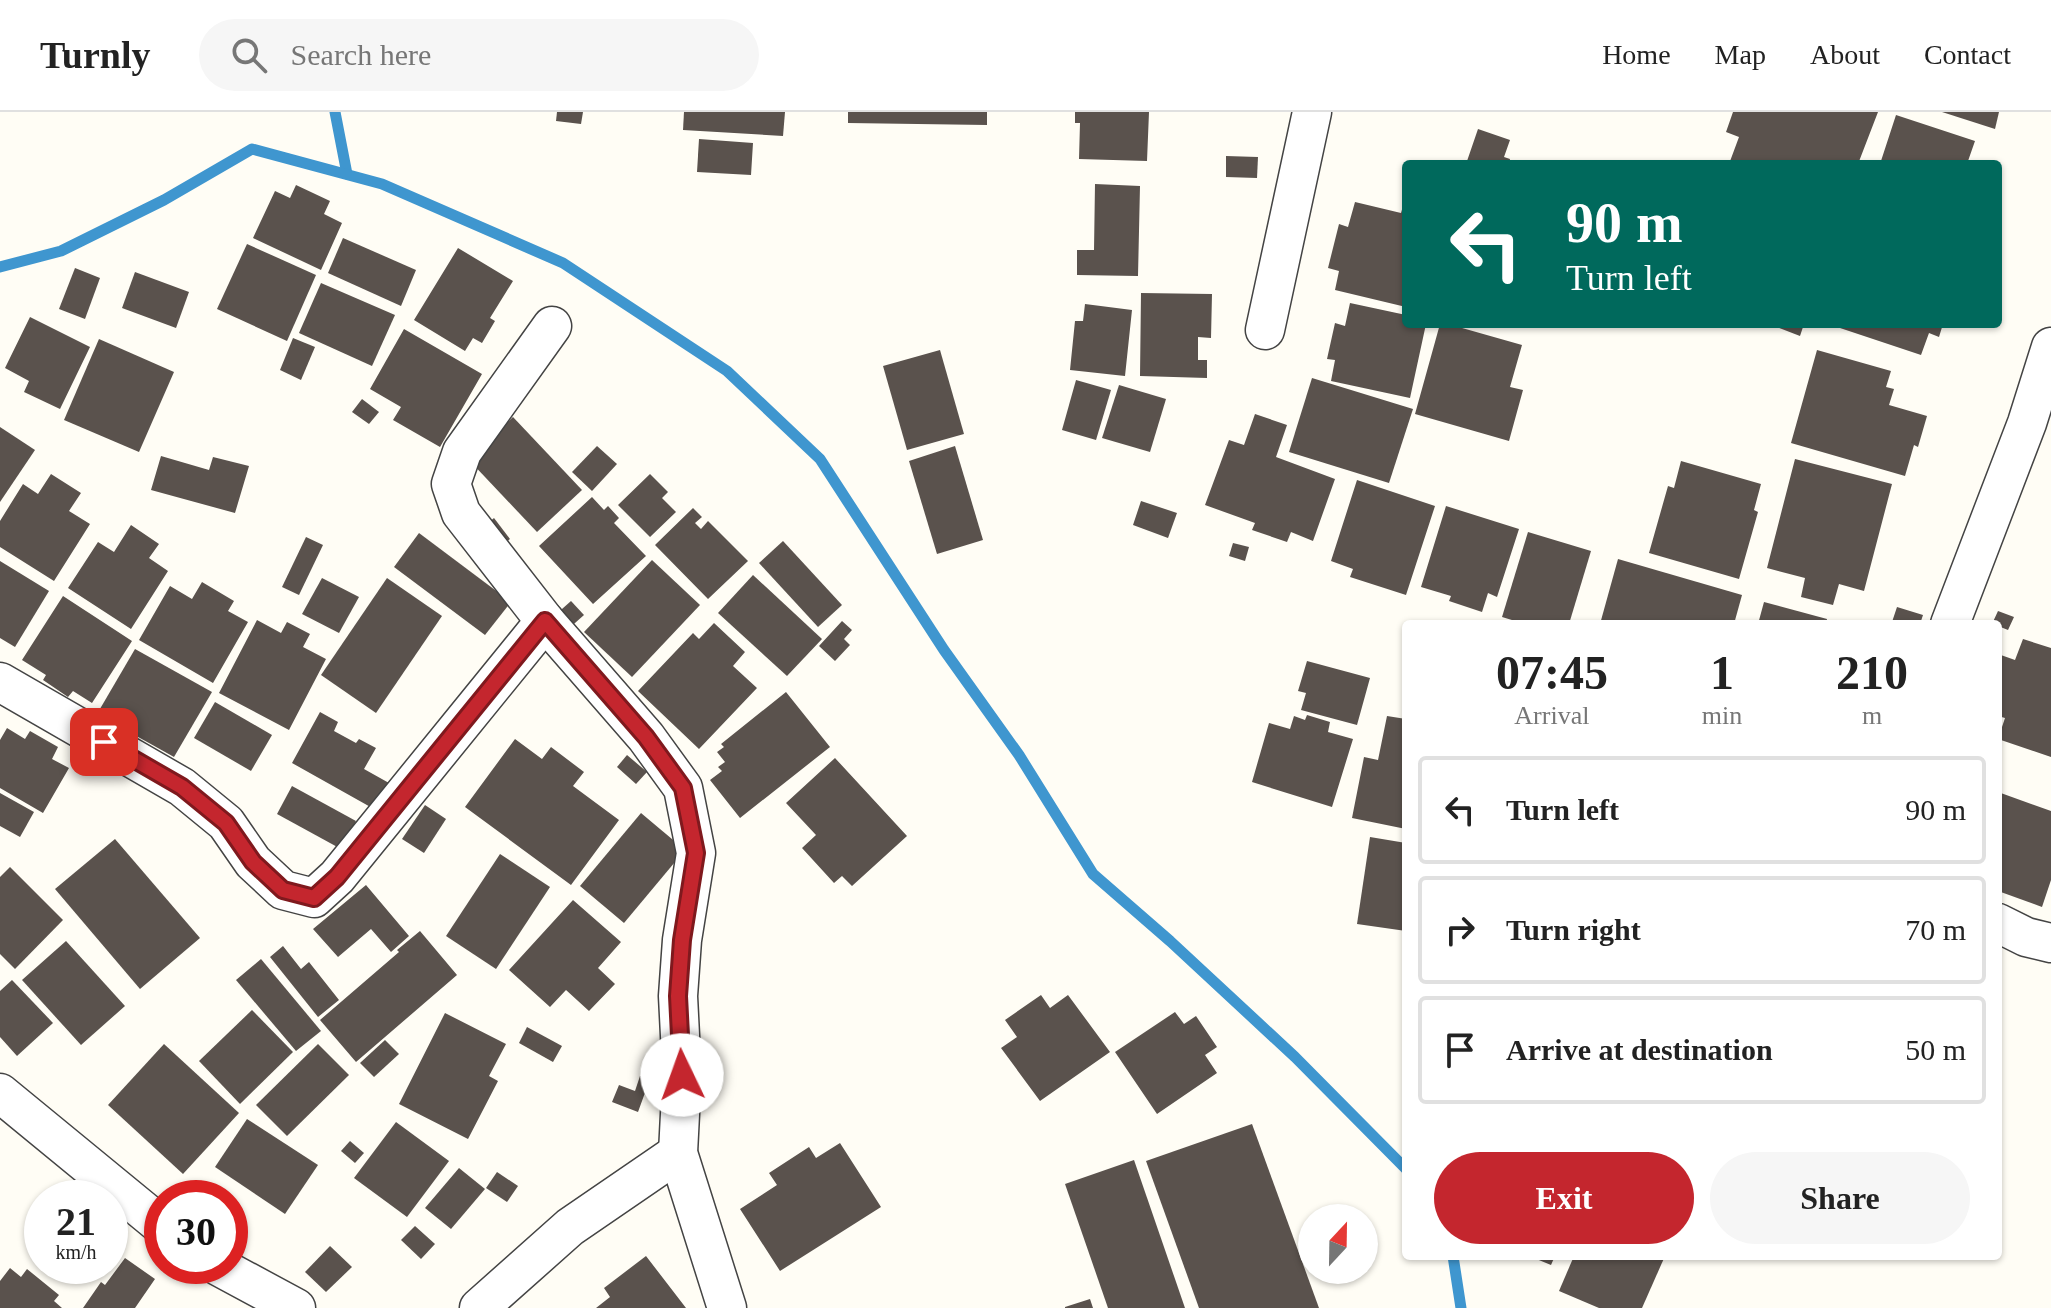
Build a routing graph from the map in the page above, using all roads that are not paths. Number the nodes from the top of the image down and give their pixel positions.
1 (1312, 112) edge
2 (552, 326) dead end
3 (1265, 330) dead end
4 (2051, 347) edge
5 (1952, 620) edge
6 (545, 621) junction
7 (0, 682) edge
8 (2002, 925) edge
9 (2051, 943) edge
10 (0, 1093) edge
11 (678, 1153) junction
12 (144, 1211) edge
13 (248, 1282) edge
14 (296, 1308) edge
15 (479, 1308) edge
16 (727, 1308) edge

1 - 3 street
2 - 6 street
4 - 5 street
6 - 7 street
6 - 11 street
8 - 9 street
10 - 12 street
11 - 15 street
11 - 16 street
13 - 14 street

